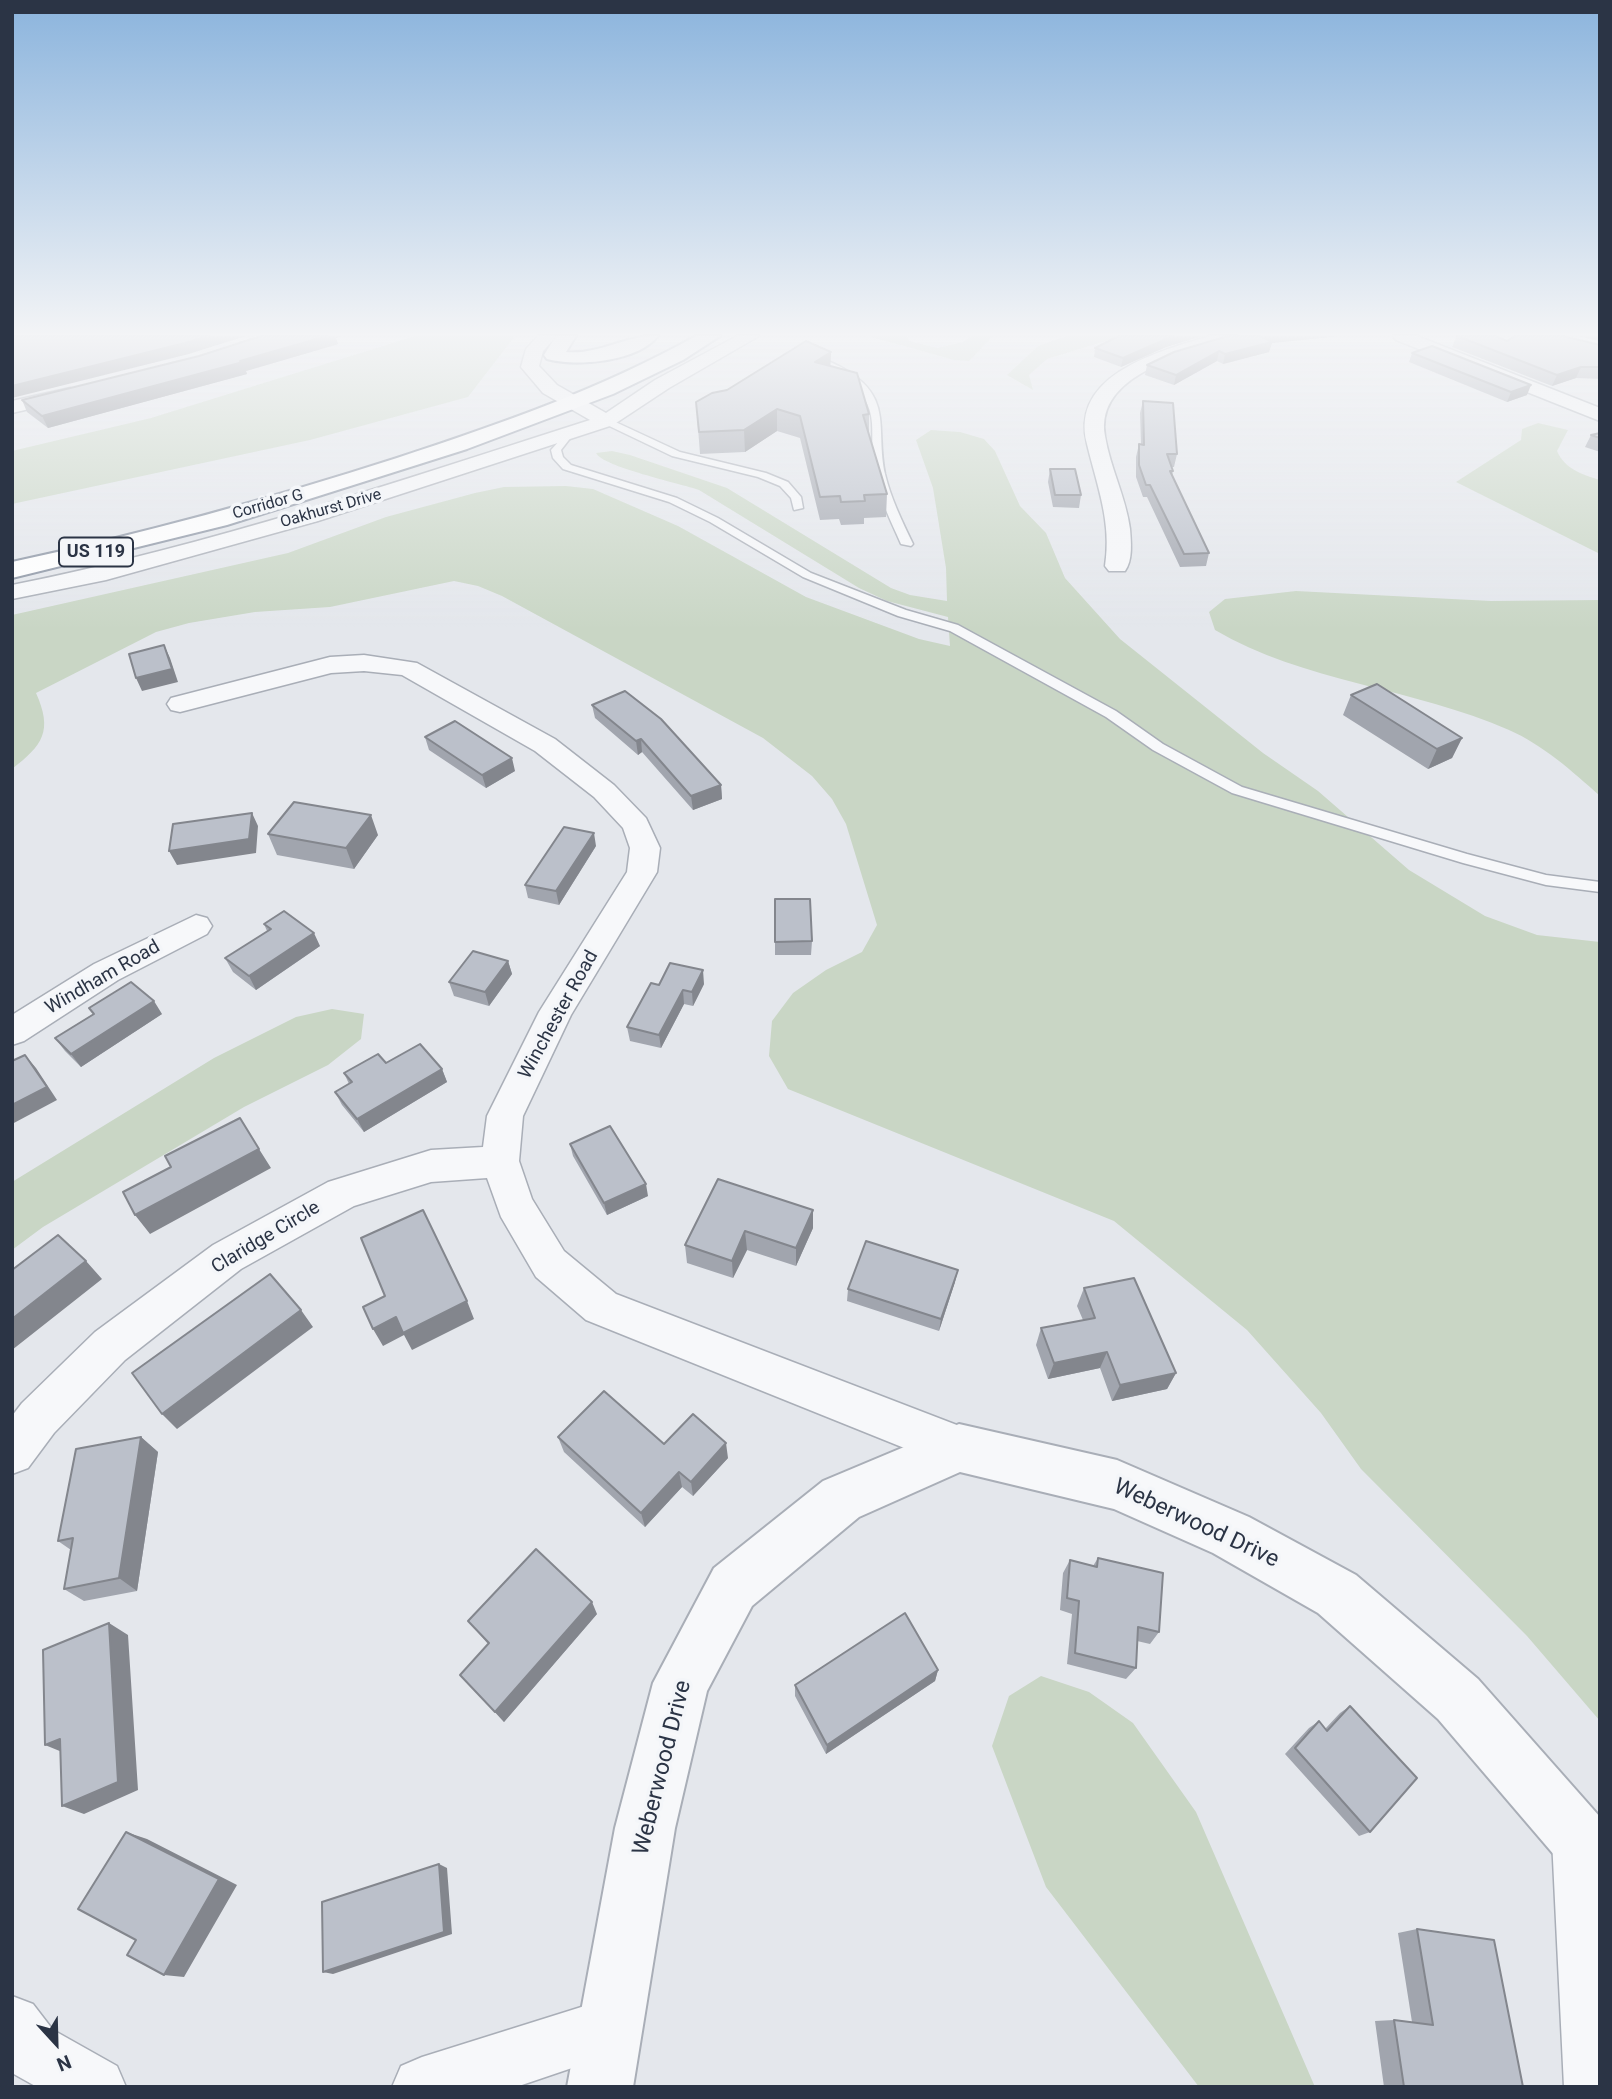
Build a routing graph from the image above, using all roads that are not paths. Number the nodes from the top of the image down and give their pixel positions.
1 (424, 434) edge
2 (485, 434) edge
3 (514, 434) edge
4 (564, 434) edge
5 (568, 434) edge
6 (634, 434) edge
7 (877, 434) edge
8 (1095, 434) edge
9 (328, 488) junction
10 (798, 508) dead end
11 (150, 514) dead end
12 (907, 544) dead end
13 (1117, 566) dead end
14 (12, 570) edge
15 (12, 592) edge
16 (180, 704) dead end
17 (1600, 887) edge
18 (195, 926) dead end
19 (12, 1032) edge
20 (500, 1161) junction
21 (959, 1448) junction
22 (12, 1452) edge
23 (1589, 1849) edge
24 (12, 2025) edge
25 (610, 2027) junction
26 (96, 2087) edge
27 (422, 2087) edge
28 (600, 2087) edge
29 (1594, 2087) edge

1 - 11 highway, Corridor G
2 - 9 highway, Corridor G / US 119
3 - 9 highway
4 - 15 street, Oakhurst Drive
5 - 17 lane
6 - 10 lane
7 - 12 lane
8 - 13 street
9 - 14 highway, Corridor G / US 119
16 - 20 street, Winchester Road
18 - 19 street, Windham Road
20 - 21 street, Winchester Road
20 - 22 street, Claridge Circle
21 - 23 street, Weberwood Drive
21 - 25 street, Weberwood Drive
23 - 29 street
24 - 26 street
25 - 27 street
25 - 28 street, Weberwood Drive

